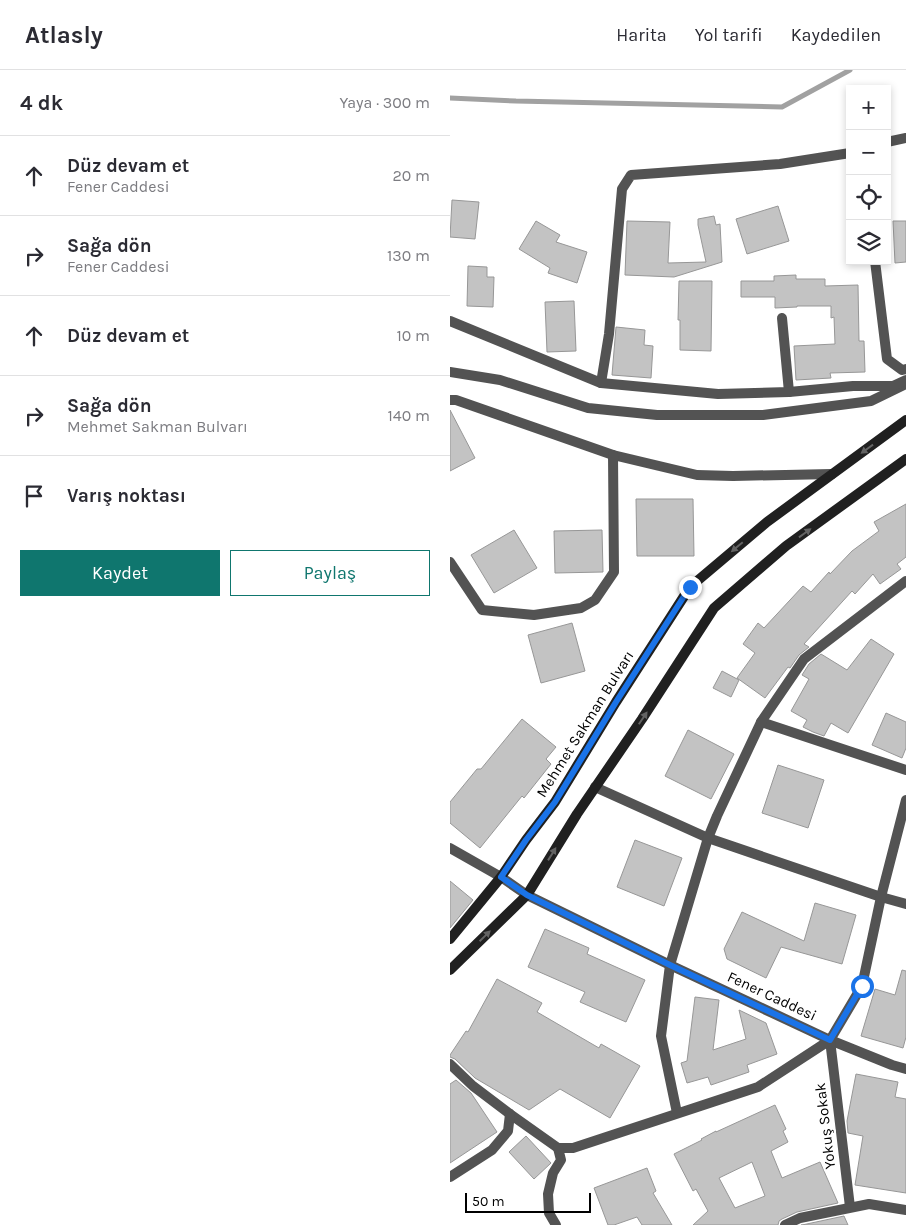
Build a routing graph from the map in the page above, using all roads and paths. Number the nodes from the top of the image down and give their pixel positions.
1 (906, 138) edge
2 (891, 141) edge
3 (846, 154) edge
4 (875, 265) edge
5 (782, 318) dead end
6 (450, 321) edge
7 (906, 370) edge
8 (450, 372) edge
9 (906, 382) edge
10 (602, 383) junction
11 (789, 392) junction
12 (450, 400) edge
13 (906, 420) edge
14 (613, 455) junction
15 (906, 459) edge
16 (832, 474) junction
17 (450, 562) edge
18 (906, 581) edge
19 (762, 722) junction
20 (906, 770) edge
21 (595, 787) junction
22 (906, 800) edge
23 (708, 838) junction
24 (450, 848) edge
25 (501, 877) junction
26 (527, 895) junction
27 (881, 897) junction
28 (906, 904) edge
29 (450, 939) edge
30 (670, 965) junction
31 (450, 970) edge
32 (830, 1040) junction
33 (450, 1064) edge
34 (906, 1069) edge
35 (676, 1113) junction
36 (510, 1114) junction
37 (558, 1148) junction
38 (450, 1176) edge
39 (850, 1207) junction
40 (906, 1210) edge
41 (556, 1225) edge
42 (785, 1225) edge

1 - 2 street
3 - 10 street
4 - 7 street
5 - 11 street
6 - 10 street
8 - 9 street
9 - 11 street
10 - 11 street
12 - 14 street
13 -> 16 main road, Mehmet Sakman Bulvarı
14 - 16 street
14 - 17 street
21 -> 15 main road
16 -> 25 main road, Mehmet Sakman Bulvarı
18 - 19 street
19 - 20 street
19 - 23 street
21 - 23 street
26 -> 21 main road
22 - 27 street
23 - 27 street
23 - 30 street
24 - 25 street, Fener Caddesi
25 - 26 street, Fener Caddesi
25 - 29 main road, Mehmet Sakman Bulvarı
26 - 30 street, Fener Caddesi
31 -> 26 main road
27 - 28 street
27 - 32 street
30 - 32 street, Fener Caddesi
30 - 35 street
32 - 34 street, Fener Caddesi
32 - 35 street
32 - 39 street, Yokuş Sokak
33 - 36 street
35 - 37 street
36 - 37 street
36 - 38 street
37 - 41 street
39 - 40 street
39 - 42 street

